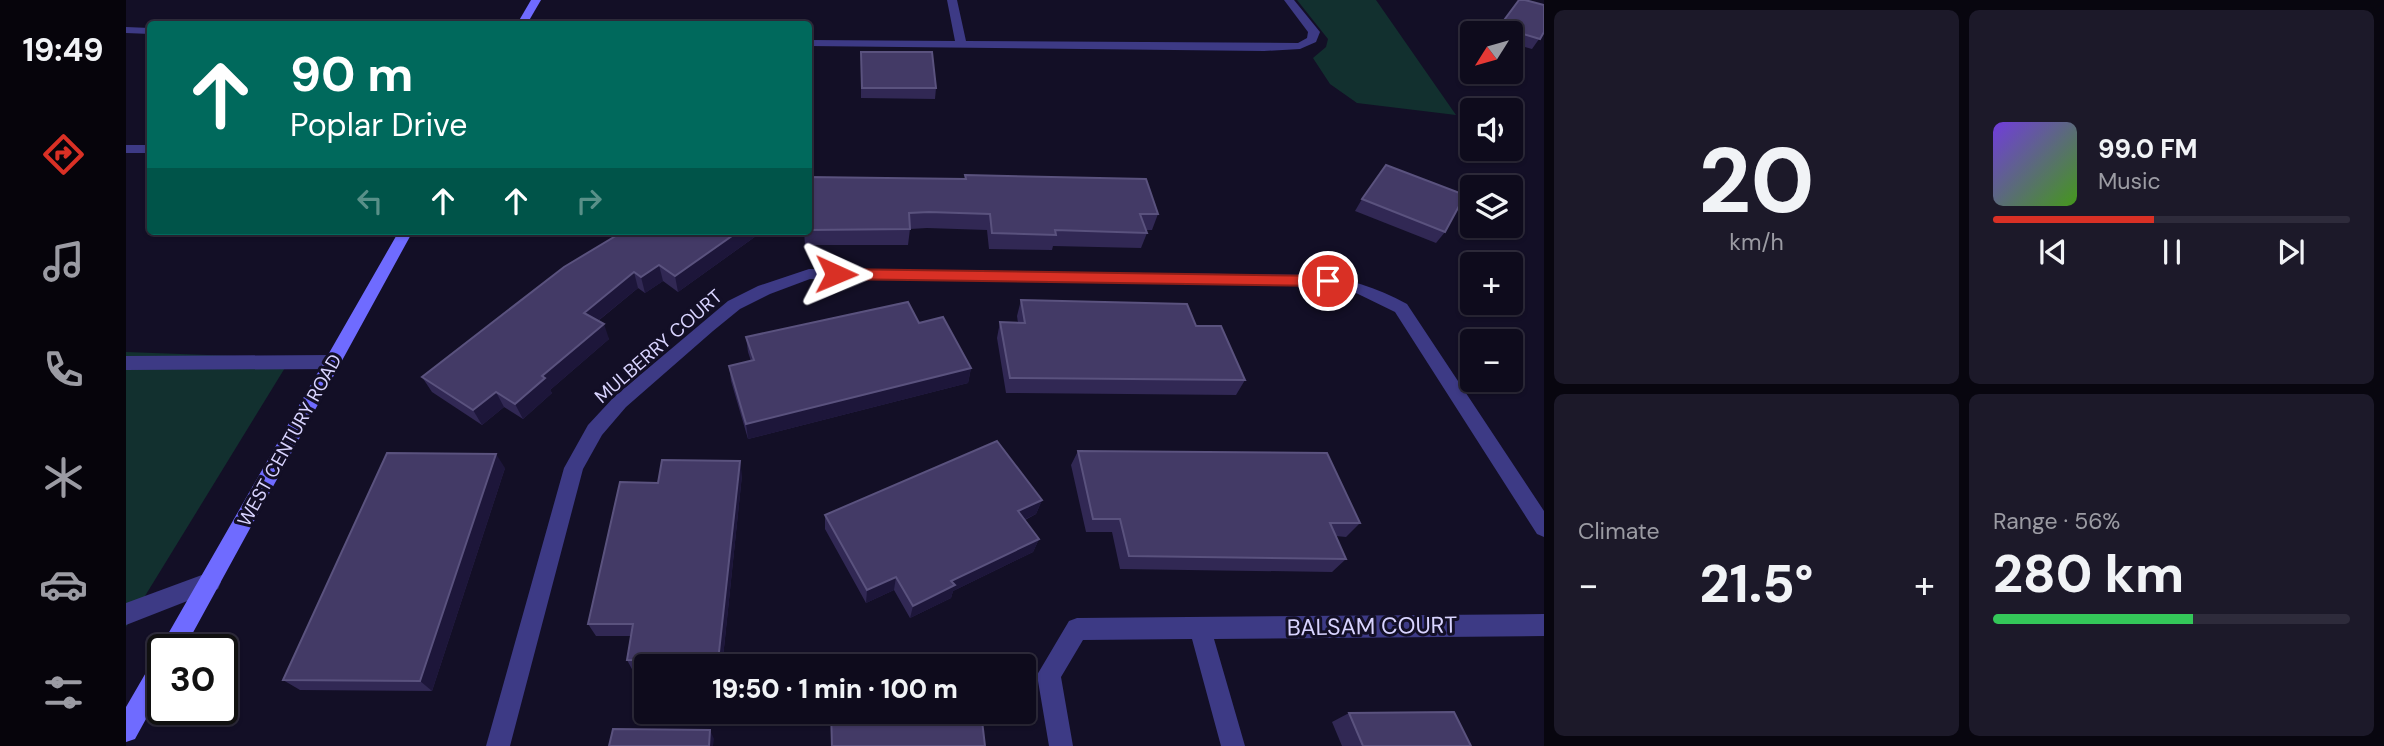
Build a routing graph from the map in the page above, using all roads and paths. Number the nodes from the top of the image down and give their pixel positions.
1 (536, 0) edge
2 (951, 0) edge
3 (1289, 0) edge
4 (524, 21) edge
5 (126, 30) edge
6 (147, 31) edge
7 (812, 43) edge
8 (961, 45) junction
9 (126, 149) edge
10 (147, 149) edge
11 (404, 235) edge
12 (332, 362) junction
13 (126, 363) edge
14 (1544, 528) edge
15 (210, 582) junction
16 (126, 614) edge
17 (1544, 625) edge
18 (1200, 628) junction
19 (181, 634) edge
20 (147, 693) edge
21 (126, 730) edge
22 (498, 746) edge
23 (1061, 746) edge
24 (1233, 746) edge

1 - 4 main road
2 - 8 street
3 - 8 street
5 - 6 street
7 - 8 street
9 - 10 street
11 - 12 main road, WEST CENTURY ROAD
12 - 13 street
12 - 15 main road, WEST CENTURY ROAD
14 - 22 street, MULBERRY COURT
15 - 16 street
15 - 19 main road, WEST CENTURY ROAD
17 - 18 street, BALSAM COURT
18 - 23 street, BALSAM COURT
18 - 24 street
20 - 21 main road

